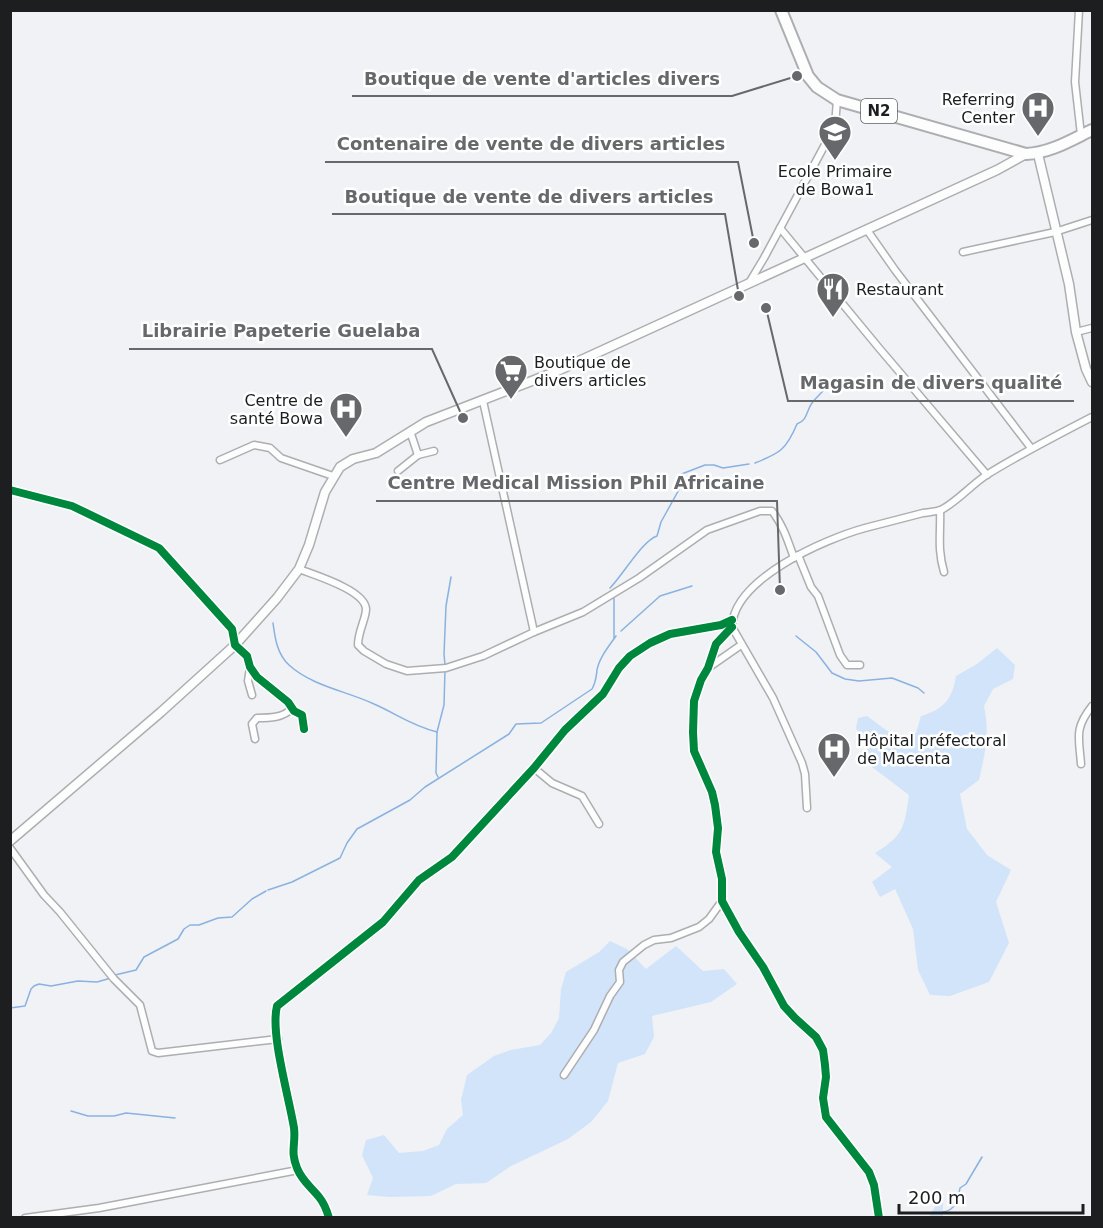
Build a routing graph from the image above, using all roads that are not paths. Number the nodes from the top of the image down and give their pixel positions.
1 (781, 10) edge
2 (1079, 10) edge
3 (837, 100) junction
4 (1092, 130) edge
5 (1081, 135) junction
6 (1026, 154) junction
7 (1038, 154) junction
8 (1092, 220) edge
9 (780, 228) junction
10 (867, 230) junction
11 (1055, 232) junction
12 (963, 252) dead end
13 (805, 259) junction
14 (749, 283) junction
15 (1092, 328) edge
16 (1076, 333) junction
17 (1092, 382) edge
18 (483, 401) junction
19 (1092, 417) edge
20 (410, 432) junction
21 (1031, 448) junction
22 (434, 451) dead end
23 (418, 455) junction
24 (220, 460) dead end
25 (398, 471) dead end
26 (987, 475) junction
27 (333, 476) junction
28 (10, 489) edge
29 (940, 510) junction
30 (796, 556) junction
31 (299, 569) junction
32 (944, 572) dead end
33 (732, 620) junction
34 (732, 627) junction
35 (534, 632) junction
36 (235, 645) junction
37 (741, 645) junction
38 (860, 665) dead end
39 (250, 667) junction
40 (708, 668) junction
41 (252, 695) dead end
42 (1092, 706) edge
43 (292, 708) junction
44 (304, 729) dead end
45 (255, 738) dead end
46 (1082, 764) dead end
47 (534, 768) junction
48 (807, 808) dead end
49 (599, 824) dead end
50 (10, 841) edge
51 (10, 848) edge
52 (722, 901) junction
53 (278, 1039) junction
54 (564, 1075) dead end
55 (297, 1170) junction
56 (25, 1218) edge
57 (329, 1218) edge
58 (879, 1218) edge

1 - 3 highway, N2
2 - 5 street
3 - 6 highway, N2
3 - 9 street
4 - 5 highway, N2
5 - 7 highway, N2
6 - 7 highway, N2
6 - 10 main road
7 - 11 main road
8 - 11 street
9 - 13 street
9 - 14 street
10 - 13 main road
10 - 21 street
11 - 12 street
11 - 16 main road
13 - 14 main road
13 - 26 street
14 - 18 main road
15 - 16 street
16 - 17 main road
18 - 20 main road
18 - 35 street
19 - 21 street
20 - 23 street
20 - 27 main road
21 - 26 street
22 - 23 street
23 - 25 street
24 - 27 street
26 - 29 street
27 - 31 main road
28 - 36 street
29 - 30 street
29 - 32 street
30 - 33 street
30 - 35 street
30 - 38 street
31 - 35 street
31 - 36 main road
33 - 34 street
33 - 47 street
34 - 37 street
34 - 40 street
36 - 39 street
36 - 50 main road
37 - 40 street
37 - 48 street
39 - 41 street
39 - 43 street
40 - 52 street
42 - 46 street
43 - 44 street
43 - 45 street
47 - 49 street
47 - 53 street
51 - 53 street
52 - 54 street
52 - 58 street
53 - 55 street
55 - 56 street
55 - 57 street

